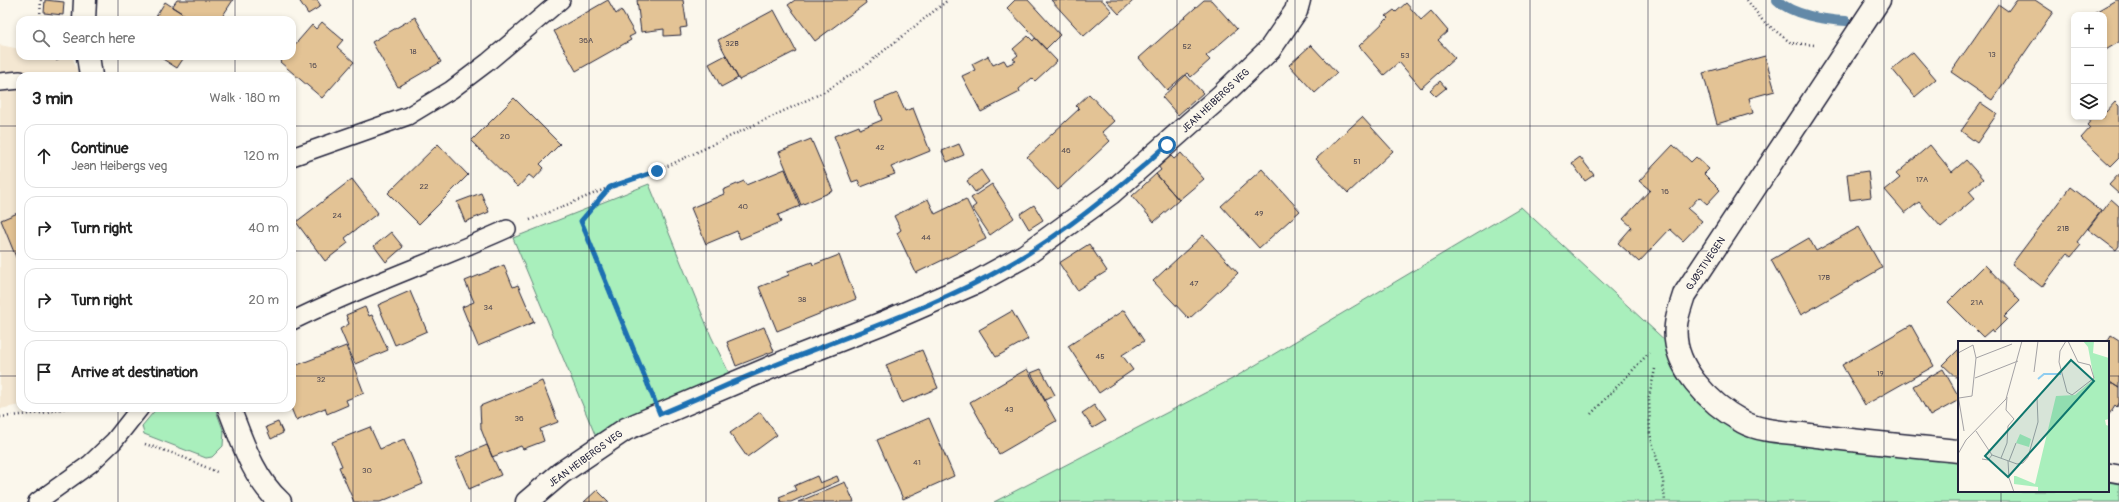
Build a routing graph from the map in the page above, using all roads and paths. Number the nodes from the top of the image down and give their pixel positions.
1 (41, 0) edge
2 (85, 0) edge
3 (561, 0) edge
4 (948, 0) edge
5 (1299, 0) edge
6 (1748, 0) edge
7 (1879, 0) edge
8 (40, 16) edge
9 (84, 16) edge
10 (1845, 52) junction
11 (89, 60) edge
12 (90, 72) edge
13 (16, 80) edge
14 (0, 82) edge
15 (296, 156) edge
16 (610, 187) junction
17 (507, 229) joint
18 (296, 319) edge
19 (1676, 325) junction
20 (1656, 362) dead end
21 (47, 412) edge
22 (137, 412) edge
23 (231, 412) edge
24 (660, 414) junction
25 (1591, 414) dead end
26 (0, 417) edge
27 (114, 441) junction
28 (1958, 452) edge
29 (2109, 472) edge
30 (219, 473) dead end
31 (2119, 474) edge
32 (37, 502) edge
33 (280, 502) edge
34 (527, 502) edge
35 (1666, 502) edge

1 - 8 path
2 - 9 street
3 - 15 lane
4 - 16 path
5 - 24 street, JEAN HEIBERGS VEG
6 - 10 path
7 - 10 street, GJØSTIVEGEN
10 - 19 street, GJØSTIVEGEN
11 - 12 street
13 - 14 lane
16 - 17 path
16 - 24 path
17 - 18 lane
19 - 25 path
19 - 28 street, GJØSTIVEGEN
20 - 35 path
21 - 26 path
22 - 27 lane
23 - 33 street
24 - 34 street, JEAN HEIBERGS VEG
27 - 30 path
27 - 32 lane
29 - 31 lane

